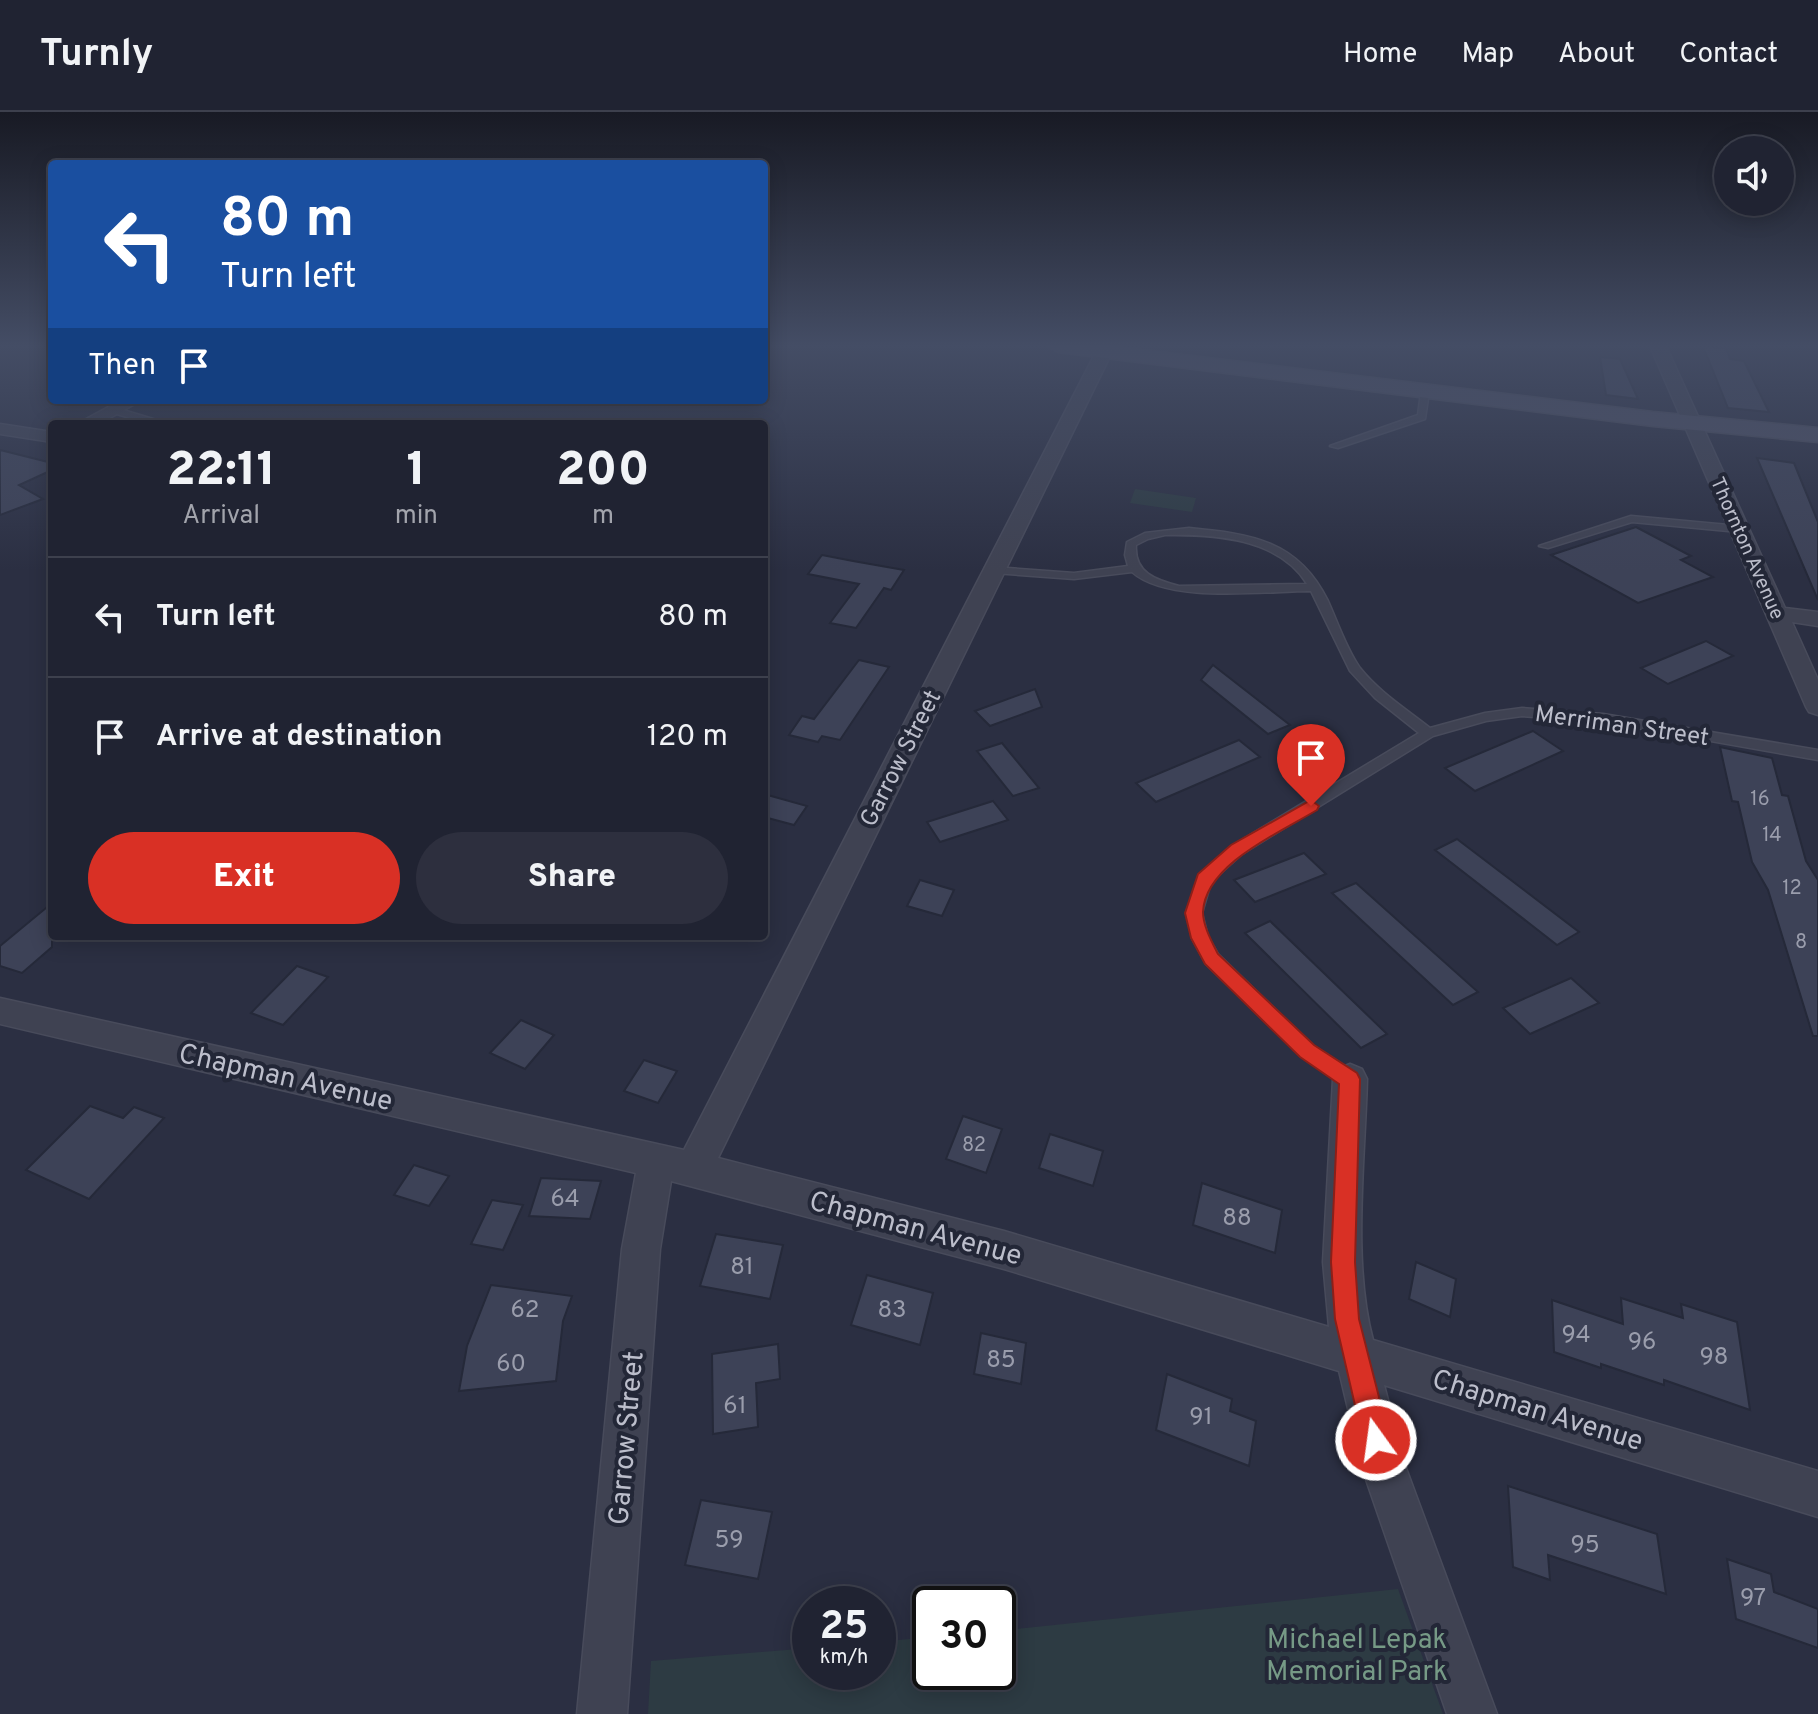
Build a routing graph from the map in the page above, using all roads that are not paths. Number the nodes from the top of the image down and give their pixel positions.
1 (1069, 421) edge
2 (1411, 421) edge
3 (1680, 421) edge
4 (1691, 422) junction
5 (0, 429) edge
6 (1818, 435) edge
7 (48, 436) edge
8 (1335, 446) dead end
9 (1739, 529) junction
10 (1544, 546) dead end
11 (1133, 569) junction
12 (994, 570) junction
13 (1314, 587) junction
14 (1776, 613) junction
15 (1818, 619) edge
16 (1818, 707) edge
17 (1428, 733) junction
18 (1818, 755) edge
19 (0, 1011) edge
20 (1350, 1079) joint
21 (674, 1166) junction
22 (1355, 1354) junction
23 (1818, 1494) edge
24 (602, 1714) edge
25 (1472, 1714) edge

1 - 12 street, Garrow Street
2 - 8 lane
3 - 4 street
4 - 6 street
4 - 9 street, Thornton Avenue
5 - 7 street
9 - 10 lane
9 - 14 street, Thornton Avenue
11 - 12 lane
11 - 13 lane
11 - 13 lane
12 - 21 street, Garrow Street
13 - 17 lane
14 - 15 street
14 - 16 street, Thornton Avenue
17 - 18 lane, Merriman Street
17 - 20 lane, Merriman Street
19 - 21 street, Chapman Avenue
20 - 22 street
21 - 22 street, Chapman Avenue
21 - 24 street, Garrow Street
22 - 23 street, Chapman Avenue
22 - 25 street

